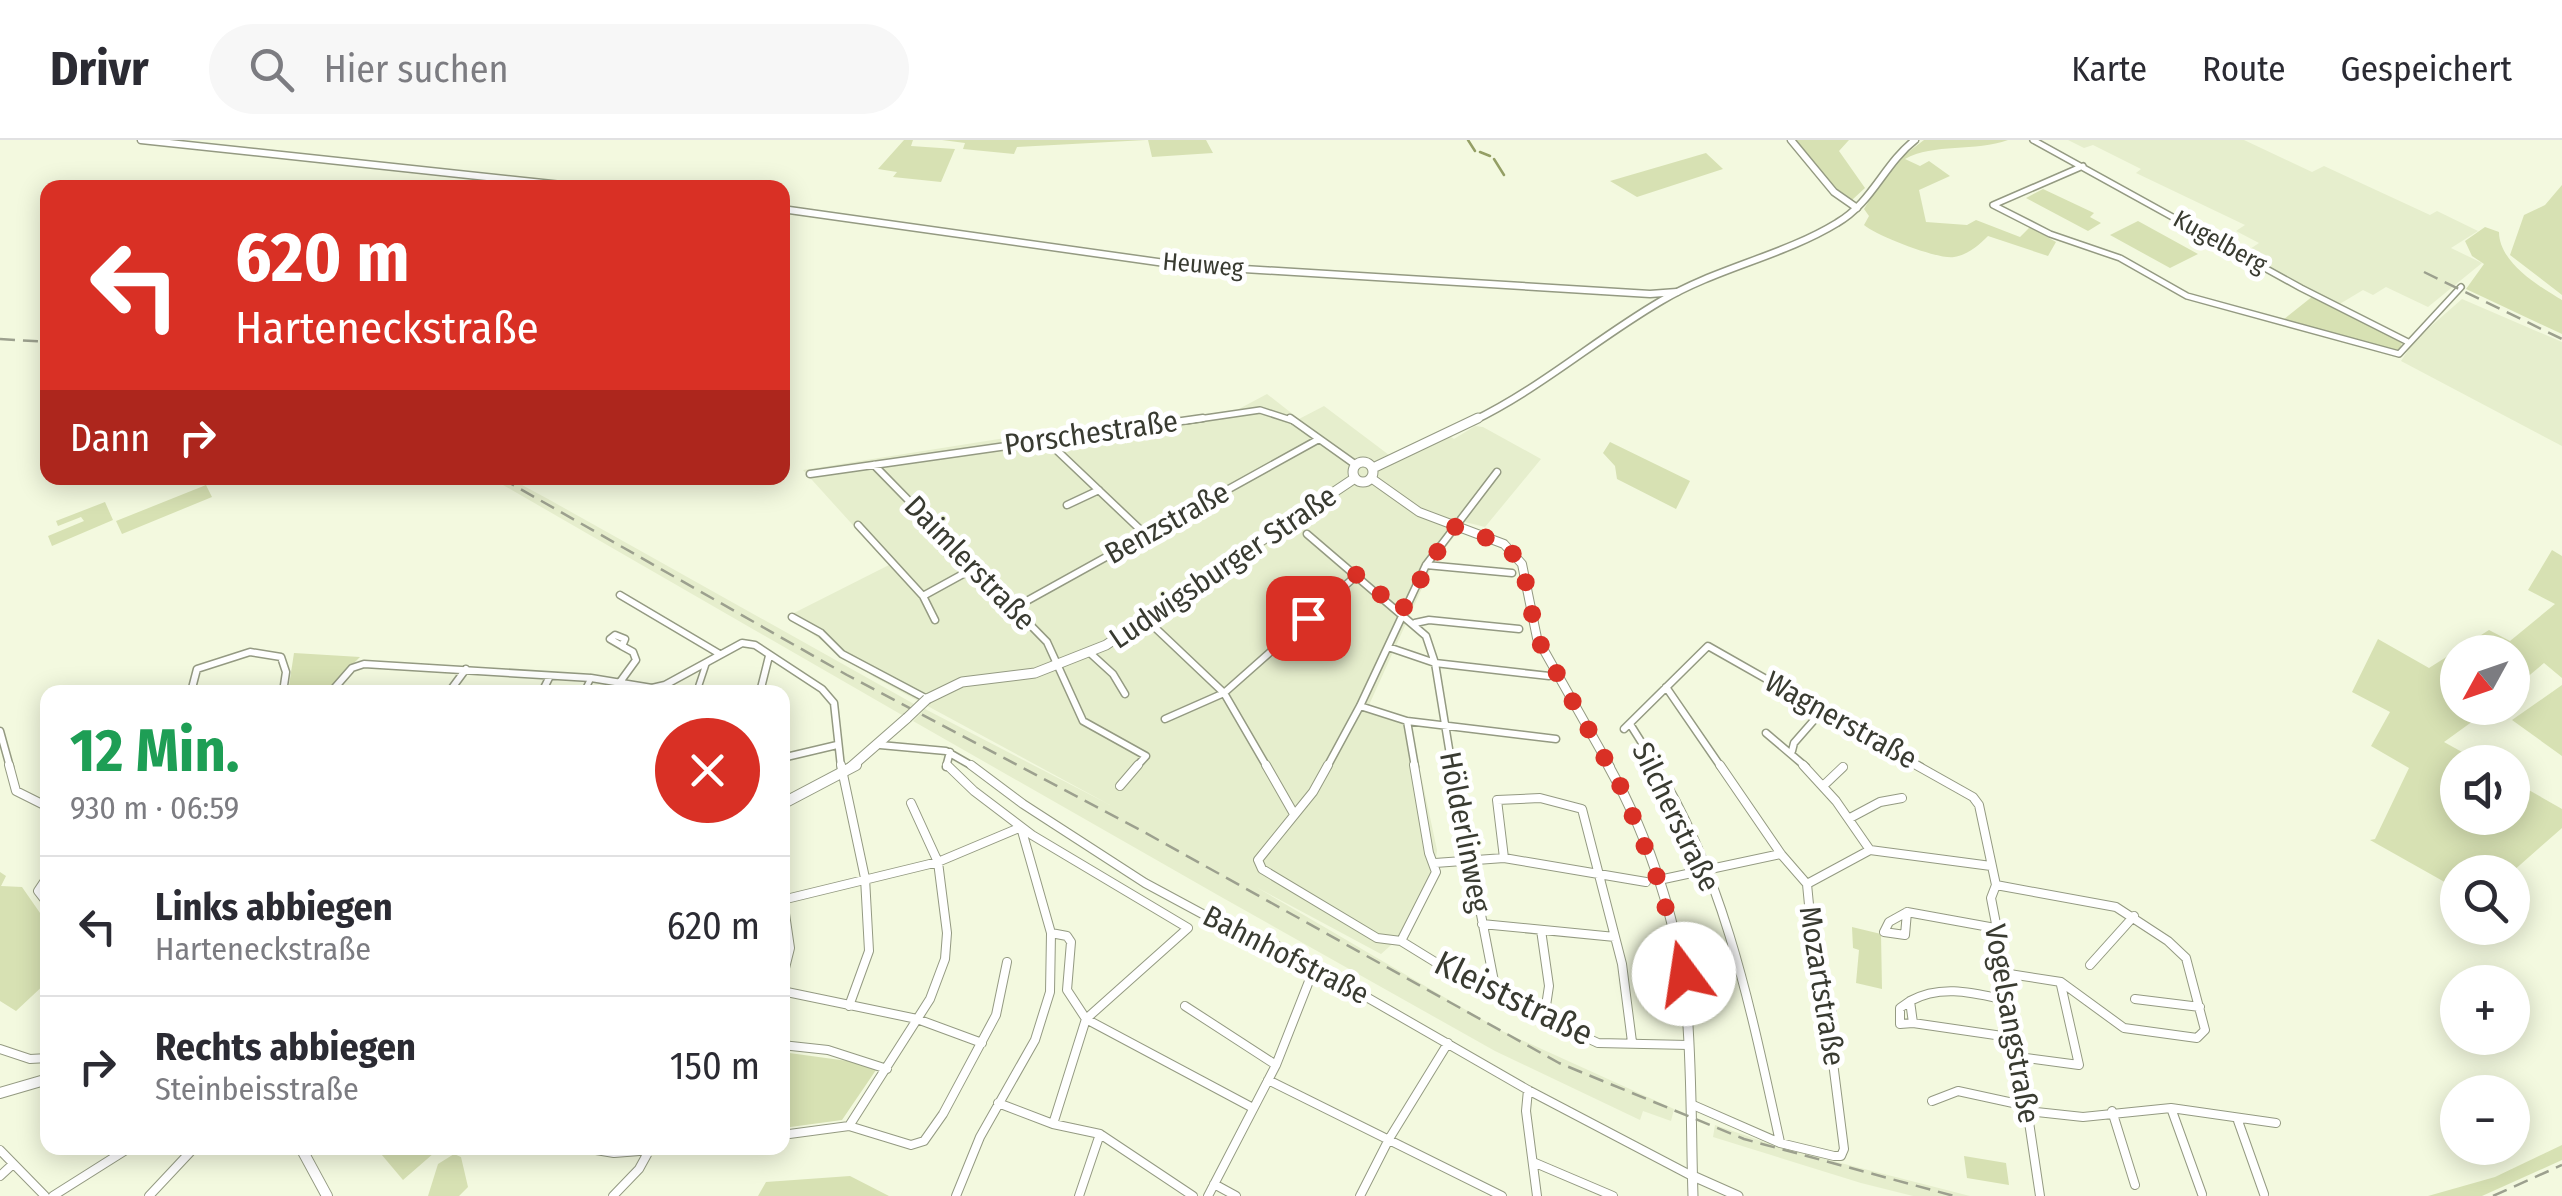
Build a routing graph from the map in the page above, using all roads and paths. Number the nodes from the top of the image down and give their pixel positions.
1 (141, 140) edge
2 (1791, 140) edge
3 (1915, 140) edge
4 (2033, 140) edge
5 (2084, 166) junction
6 (517, 180) edge
7 (1857, 208) junction
8 (790, 209) edge
9 (2461, 287) dead end
10 (1626, 292) junction
11 (1677, 292) junction
12 (1644, 293) junction
13 (1655, 304) junction
14 (2408, 342) junction
15 (1320, 438) junction
16 (1047, 441) junction
17 (874, 465) junction
18 (1356, 466) junction
19 (1496, 472) dead end
20 (1372, 473) junction
21 (810, 474) dead end
22 (1355, 478) junction
23 (1100, 490) junction
24 (1068, 505) dead end
25 (858, 524) dead end
26 (1453, 526) junction
27 (1307, 534) dead end
28 (1147, 536) junction
29 (1426, 564) junction
30 (974, 568) junction
31 (1512, 572) dead end
32 (1357, 574) junction
33 (620, 596) dead end
34 (922, 596) junction
35 (1014, 608) junction
36 (1401, 612) junction
37 (792, 617) dead end
38 (935, 620) dead end
39 (1147, 620) junction
40 (1415, 622) junction
41 (1519, 629) dead end
42 (622, 646) dead end
43 (1388, 647) junction
44 (718, 653) junction
45 (1090, 653) junction
46 (770, 656) junction
47 (706, 661) junction
48 (1435, 663) junction
49 (1058, 666) junction
50 (466, 669) junction
51 (550, 676) junction
52 (1549, 676) dead end
53 (591, 678) junction
54 (620, 682) junction
55 (193, 685) edge
56 (284, 685) edge
57 (338, 685) edge
58 (455, 685) edge
59 (546, 685) edge
60 (588, 685) edge
61 (632, 685) edge
62 (665, 685) edge
63 (699, 685) edge
64 (762, 685) edge
65 (1666, 687) junction
66 (1125, 694) dead end
67 (1224, 694) junction
68 (927, 699) junction
69 (1360, 706) junction
70 (1822, 712) junction
71 (1165, 719) dead end
72 (1408, 721) junction
73 (1444, 726) junction
74 (0, 731) edge
75 (1766, 733) dead end
76 (1556, 739) dead end
77 (880, 744) junction
78 (838, 746) junction
79 (1792, 751) junction
80 (950, 752) junction
81 (790, 756) edge
82 (1842, 768) dead end
83 (842, 774) junction
84 (1120, 786) dead end
85 (1823, 786) junction
86 (1973, 797) joint
87 (1902, 798) dead end
88 (790, 800) edge
89 (40, 803) edge
90 (912, 804) dead end
91 (1294, 814) junction
92 (1850, 818) junction
93 (1020, 828) junction
94 (1870, 850) junction
95 (1781, 854) junction
96 (1467, 858) junction
97 (1504, 858) junction
98 (938, 862) junction
99 (1435, 864) junction
100 (1991, 866) junction
101 (1707, 869) junction
102 (1597, 872) junction
103 (865, 878) junction
104 (1658, 880) junction
105 (1646, 882) dead end
106 (1807, 884) junction
107 (1996, 884) junction
108 (790, 898) edge
109 (1908, 912) dead end
110 (2134, 916) junction
111 (1482, 924) junction
112 (1995, 928) junction
113 (1541, 930) junction
114 (1051, 933) junction
115 (1615, 936) junction
116 (1401, 941) junction
117 (1007, 962) dead end
118 (2090, 965) dead end
119 (1315, 966) junction
120 (2003, 972) junction
121 (2061, 982) junction
122 (790, 993) edge
123 (1497, 997) junction
124 (2136, 999) dead end
125 (2011, 1001) junction
126 (849, 1006) junction
127 (1185, 1006) dead end
128 (2200, 1007) junction
129 (917, 1018) junction
130 (1086, 1019) junction
131 (1544, 1019) junction
132 (2016, 1038) junction
133 (1632, 1042) junction
134 (982, 1043) junction
135 (1448, 1043) junction
136 (1689, 1044) junction
137 (790, 1046) edge
138 (0, 1048) edge
139 (2019, 1057) junction
140 (40, 1058) edge
141 (1276, 1065) junction
142 (887, 1069) junction
143 (1268, 1080) junction
144 (40, 1082) edge
145 (1528, 1090) junction
146 (2, 1095) edge
147 (1932, 1101) dead end
148 (998, 1103) junction
149 (1692, 1105) junction
150 (1253, 1108) junction
151 (2171, 1108) junction
152 (2028, 1109) junction
153 (2112, 1111) junction
154 (2238, 1118) junction
155 (2276, 1123) dead end
156 (1053, 1124) junction
157 (848, 1126) junction
158 (790, 1134) edge
159 (1100, 1134) junction
160 (1389, 1139) junction
161 (1780, 1143) junction
162 (0, 1150) edge
163 (119, 1155) edge
164 (188, 1155) edge
165 (304, 1155) edge
166 (647, 1155) edge
167 (1532, 1162) junction
168 (14, 1164) junction
169 (0, 1176) edge
170 (1693, 1176) junction
171 (1214, 1184) junction
172 (2134, 1185) dead end
173 (2202, 1194) edge
174 (2264, 1194) edge
175 (45, 1196) edge
176 (53, 1196) edge
177 (150, 1196) edge
178 (327, 1196) edge
179 (613, 1196) edge
180 (956, 1196) edge
181 (1080, 1196) edge
182 (1193, 1196) edge
183 (1208, 1196) edge
184 (1236, 1196) edge
185 (1360, 1196) edge
186 (1502, 1196) edge
187 (1538, 1196) edge
188 (1613, 1196) edge
189 (1693, 1196) edge
190 (1738, 1196) edge
191 (2040, 1196) edge

1 - 6 street
2 - 7 street
3 - 7 main road
4 - 5 street, Kugelberg
5 - 14 street, Kugelberg
5 - 14 street
7 - 11 main road
8 - 10 street, Heuweg
9 - 14 street
10 - 12 street, Heuweg
10 - 13 street
11 - 12 street, Heuweg
11 - 13 main road
12 - 13 street
13 - 20 main road
15 - 16 street, Porschestraße
15 - 18 street, Porschestraße
15 - 28 street, Benzstraße
16 - 17 street, Porschestraße
16 - 23 street
17 - 21 street, Porschestraße
17 - 30 street, Daimlerstraße
18 - 20 main road
18 - 22 main road
19 - 26 street
20 - 22 main road
20 - 26 street
22 - 39 main road, Ludwigsburger Straße
23 - 24 street
23 - 28 street
25 - 34 street
26 - 29 street
26 - 104 street
27 - 32 street
28 - 35 street, Benzstraße
29 - 31 street
29 - 36 street
30 - 34 street
30 - 35 street, Daimlerstraße
32 - 36 street
32 - 67 street
33 - 44 street
34 - 38 street
35 - 49 street, Daimlerstraße
36 - 40 street
36 - 43 street
37 - 68 street
39 - 45 main road, Ludwigsburger Straße
39 - 67 street
40 - 41 street
40 - 48 street, Hölderlinweg
42 - 54 street
43 - 48 street
43 - 69 street
44 - 46 street
44 - 47 street
45 - 49 main road, Ludwigsburger Straße
45 - 66 street, Ludwigsburger Straße
46 - 64 street
46 - 78 street
47 - 62 street
47 - 63 street
48 - 52 street
48 - 73 street, Hölderlinweg
49 - 68 main road, Ludwigsburger Straße
49 - 84 street, Daimlerstraße
50 - 51 street
50 - 57 street
50 - 58 street
51 - 53 street
51 - 59 street
53 - 54 street
53 - 60 street
54 - 61 street
55 - 56 street
65 - 70 street, Wagnerstraße
65 - 95 street, Mozartstraße
65 - 101 street, Silcherstraße
67 - 71 street
67 - 91 street
68 - 77 main road, Ludwigsburger Straße, bridge
69 - 72 street
69 - 91 street
70 - 79 street
70 - 86 street, Wagnerstraße
72 - 73 street
72 - 99 street
73 - 76 street
73 - 96 street, Hölderlinweg
74 - 89 street
75 - 79 street
77 - 80 street
77 - 83 main road, Ludwigsburger Straße
78 - 81 street
78 - 83 street
79 - 85 street
80 - 93 street
80 - 119 street, Bahnhofstraße
82 - 85 street
83 - 88 main road, Ludwigsburger Straße
83 - 103 street
85 - 92 street
86 - 100 street, Vogelsangstraße
87 - 92 street
90 - 98 street
91 - 116 street, Kleiststraße
92 - 94 street
93 - 98 street
93 - 114 street
93 - 130 street
94 - 100 street
94 - 106 street
95 - 101 street
95 - 106 street, Mozartstraße
96 - 97 street
96 - 99 street
96 - 111 street, Hölderlinweg
97 - 102 street
97 - 102 street
98 - 103 street
98 - 129 street
99 - 116 street
100 - 107 street, Vogelsangstraße
101 - 104 street
101 - 161 street, Silcherstraße
102 - 105 street
102 - 115 street
103 - 108 street
103 - 126 street
104 - 136 street
106 - 161 street, Mozartstraße
107 - 110 street
107 - 112 street, Vogelsangstraße
109 - 112 street
110 - 118 street
110 - 128 street
111 - 113 street
111 - 123 street, Hölderlinweg
112 - 120 street, Vogelsangstraße
113 - 115 street
113 - 131 street
114 - 130 street
114 - 148 street
115 - 133 street
116 - 123 street, Kleiststraße
117 - 134 street
119 - 135 street, Bahnhofstraße
119 - 141 street
120 - 121 street
120 - 125 street, Vogelsangstraße
121 - 128 street
121 - 139 street
122 - 126 street
123 - 131 street, Kleiststraße
124 - 128 street
125 - 132 street, Vogelsangstraße
125 - 132 street
126 - 129 street
127 - 141 street
129 - 134 street
129 - 142 street
130 - 150 street
130 - 156 street
131 - 133 street, Kleiststraße
132 - 139 street, Vogelsangstraße
133 - 136 street, Kleiststraße
134 - 157 street
135 - 145 street, Bahnhofstraße
135 - 160 street
136 - 149 street
137 - 142 street
138 - 140 street
139 - 152 street, Vogelsangstraße
141 - 143 street
142 - 157 street
143 - 150 street
143 - 160 street
144 - 146 main road
145 - 167 street
145 - 170 street, Bahnhofstraße
147 - 152 street
148 - 156 street
148 - 180 street
149 - 161 street
149 - 170 street
150 - 171 street
151 - 153 street
151 - 154 street
151 - 173 street
152 - 153 street
152 - 191 street, Vogelsangstraße
153 - 172 street
154 - 155 street
154 - 174 street
156 - 159 street
157 - 158 street
159 - 181 street
159 - 182 street
160 - 185 street
160 - 186 street
162 - 168 street
163 - 176 street
164 - 177 street
165 - 178 main road
166 - 179 street
167 - 187 street
167 - 188 street
168 - 169 street
168 - 175 street
170 - 189 street
170 - 190 street
171 - 183 street
171 - 184 street

